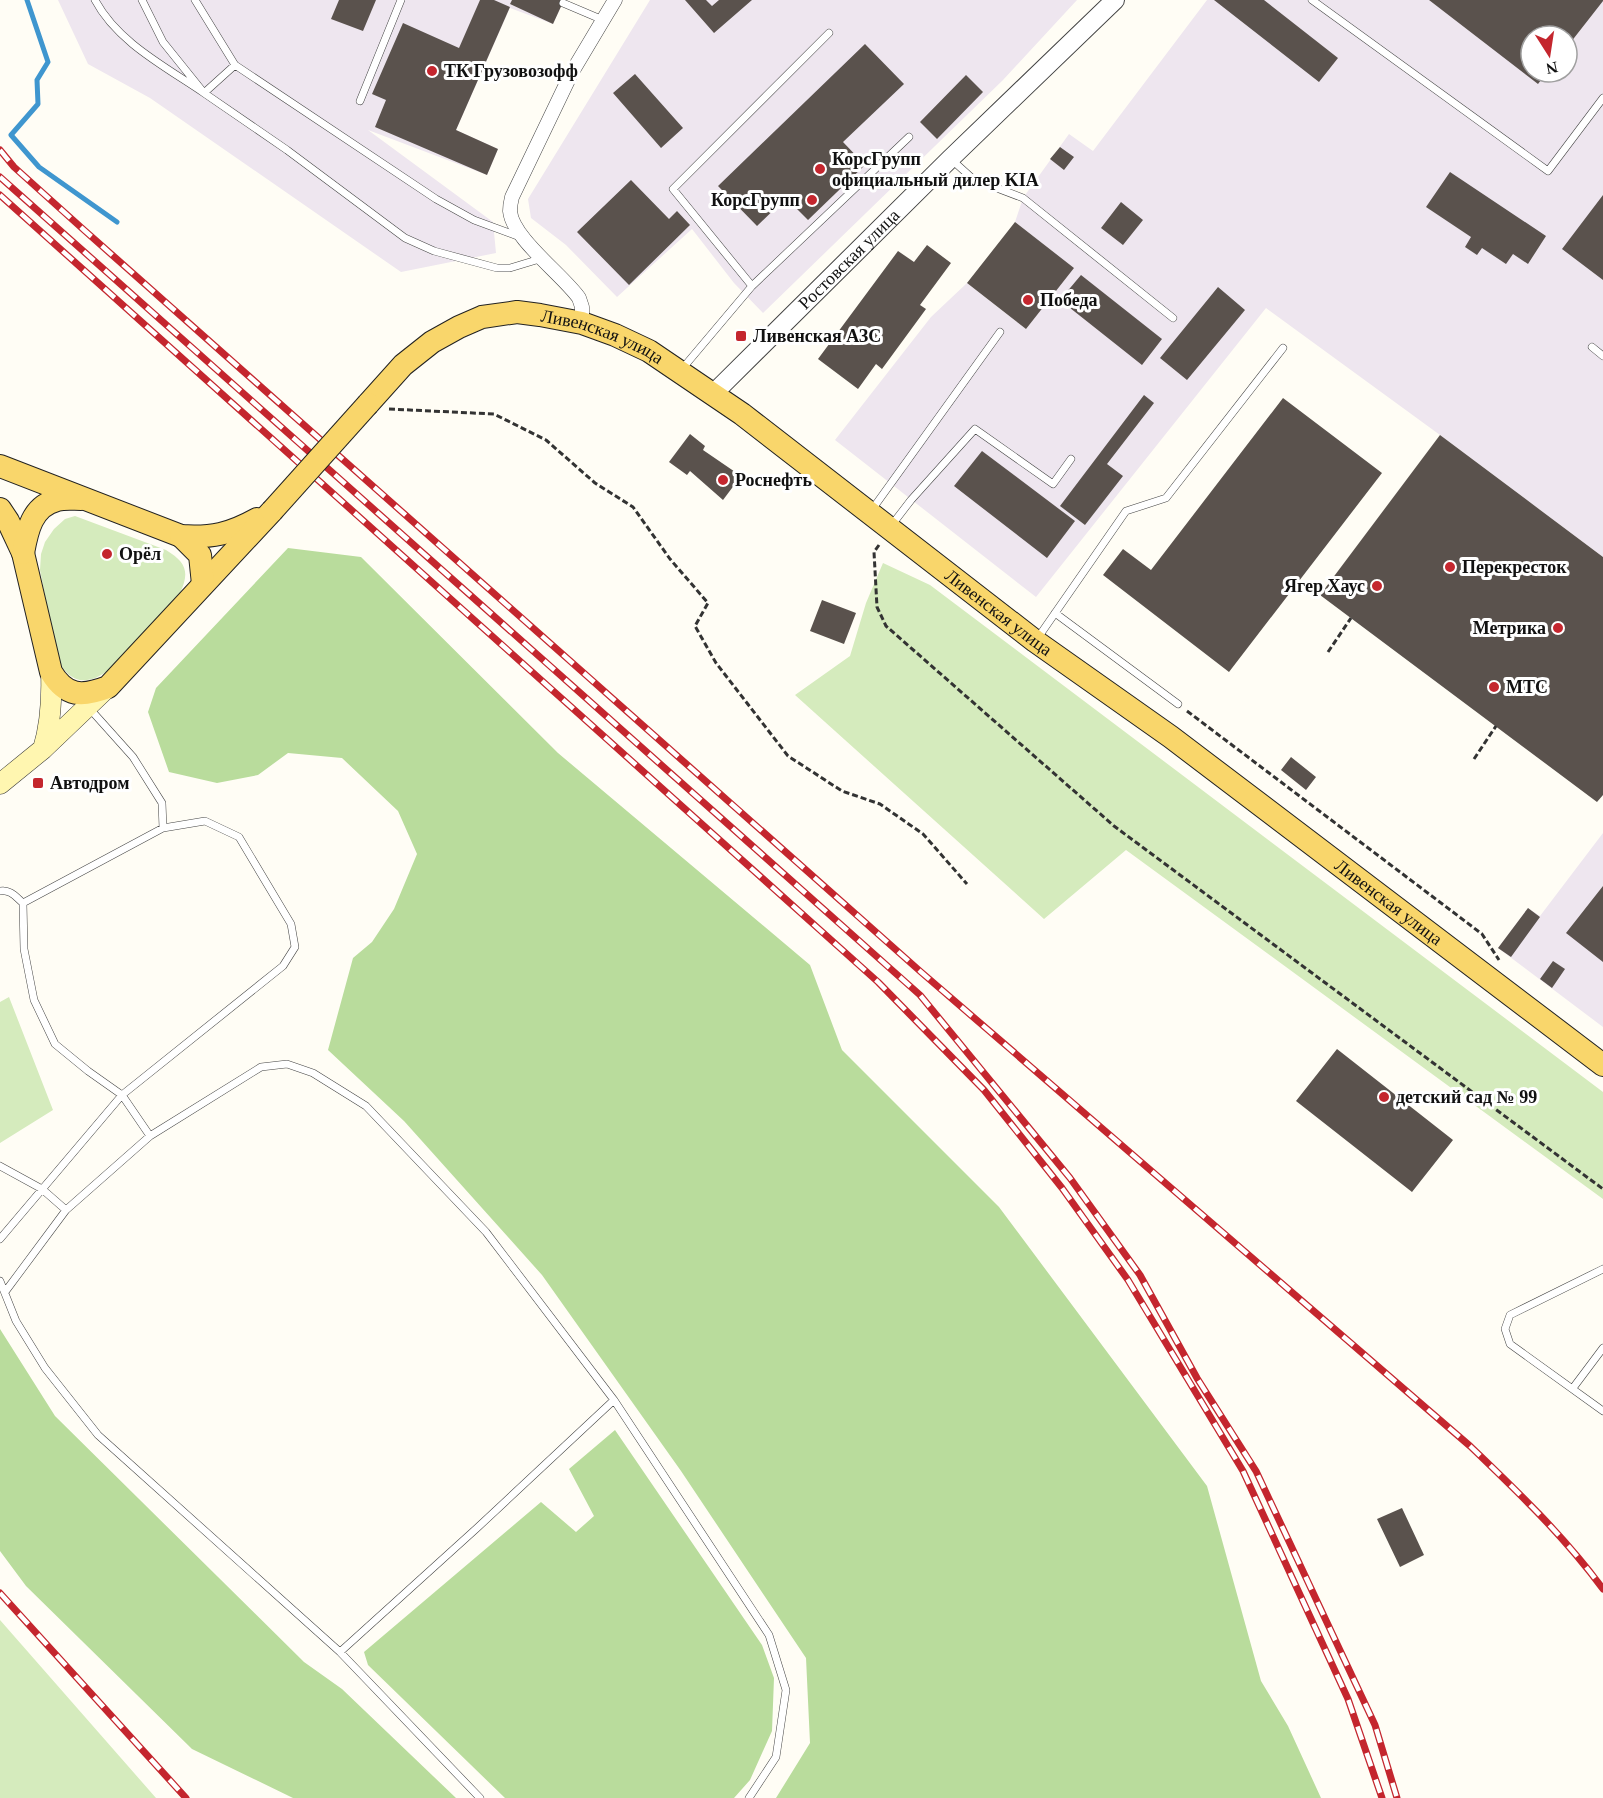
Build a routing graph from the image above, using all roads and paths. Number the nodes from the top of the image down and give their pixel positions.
1 (95, 0) edge
2 (142, 0) edge
3 (195, 0) edge
4 (401, 0) edge
5 (615, 0) edge
6 (1115, 0) edge
7 (1312, 0) edge
8 (563, 3) dead end
9 (603, 21) junction
10 (829, 33) dead end
11 (235, 64) junction
12 (204, 93) junction
13 (1603, 98) edge
14 (360, 101) dead end
15 (909, 137) dead end
16 (950, 159) junction
17 (522, 238) junction
18 (543, 258) junction
19 (752, 286) junction
20 (1173, 318) dead end
21 (582, 323) junction
22 (1000, 332) dead end
23 (1592, 347) dead end
24 (1283, 348) dead end
25 (1603, 356) edge
26 (680, 371) junction
27 (714, 393) junction
28 (368, 404) junction
29 (1071, 459) dead end
30 (0, 466) edge
31 (87, 499) junction
32 (0, 509) edge
33 (272, 511) junction
34 (870, 513) junction
35 (890, 528) junction
36 (181, 536) junction
37 (23, 553) junction
38 (202, 584) junction
39 (1055, 613) junction
40 (1351, 618) dead end
41 (1035, 641) junction
42 (1328, 652) dead end
43 (51, 672) junction
44 (108, 687) junction
45 (1178, 704) joint
46 (88, 706) junction
47 (1496, 726) dead end
48 (43, 749) junction
49 (1474, 759) dead end
50 (0, 784) edge
51 (163, 828) junction
52 (967, 884) dead end
53 (0, 891) edge
54 (23, 903) junction
55 (1501, 963) dead end
56 (1603, 1065) edge
57 (122, 1095) junction
58 (150, 1136) junction
59 (0, 1166) edge
60 (42, 1189) junction
61 (1603, 1190) edge
62 (66, 1210) junction
63 (0, 1239) edge
64 (1603, 1269) edge
65 (0, 1281) edge
66 (5, 1292) junction
67 (1603, 1348) edge
68 (1573, 1388) junction
69 (614, 1400) junction
70 (1603, 1411) edge
71 (340, 1652) junction
72 (480, 1798) edge
73 (749, 1798) edge

1 - 12 lane
2 - 12 lane
3 - 11 lane
4 - 14 lane
5 - 9 street
6 - 16 street, Ростовская улица
7 - 13 lane
8 - 9 lane
9 - 17 street
10 - 19 lane
11 - 12 lane
11 - 17 lane
12 - 18 lane
15 - 19 lane
16 - 20 lane
16 - 27 street, Ростовская улица
17 - 18 street
18 - 21 street
19 - 26 lane
21 - 26 main road, Ливенская улица
21 - 28 main road, Ливенская улица
22 - 34 lane
23 - 25 lane
24 - 39 lane
26 - 27 main road, Ливенская улица
27 - 34 main road, Ливенская улица
28 - 33 main road, Ливенская улица, bridge
28 - 52 path
29 - 35 lane
30 - 31 main road
31 - 36 main road
31 - 37 main road
32 - 37 main road
33 - 36 main road
33 - 38 main road, Ливенская улица
34 - 35 main road, Ливенская улица
35 - 41 main road, Ливенская улица
35 - 61 path
36 - 38 main road
37 - 43 main road
38 - 44 main road
39 - 41 lane
39 - 45 lane
40 - 42 path
41 - 56 main road, Ливенская улица
43 - 44 main road
43 - 48 main road
44 - 46 main road
45 - 55 path
46 - 48 main road
46 - 51 lane
47 - 49 path
48 - 50 main road
51 - 54 lane
51 - 57 lane
53 - 54 lane
54 - 57 lane
57 - 58 lane
57 - 60 lane
58 - 62 lane
58 - 69 lane
59 - 60 lane
60 - 62 lane
60 - 63 lane
62 - 66 lane
64 - 68 lane
65 - 66 lane
66 - 71 lane
67 - 68 lane
68 - 70 lane
69 - 71 lane
69 - 73 lane
71 - 72 lane

